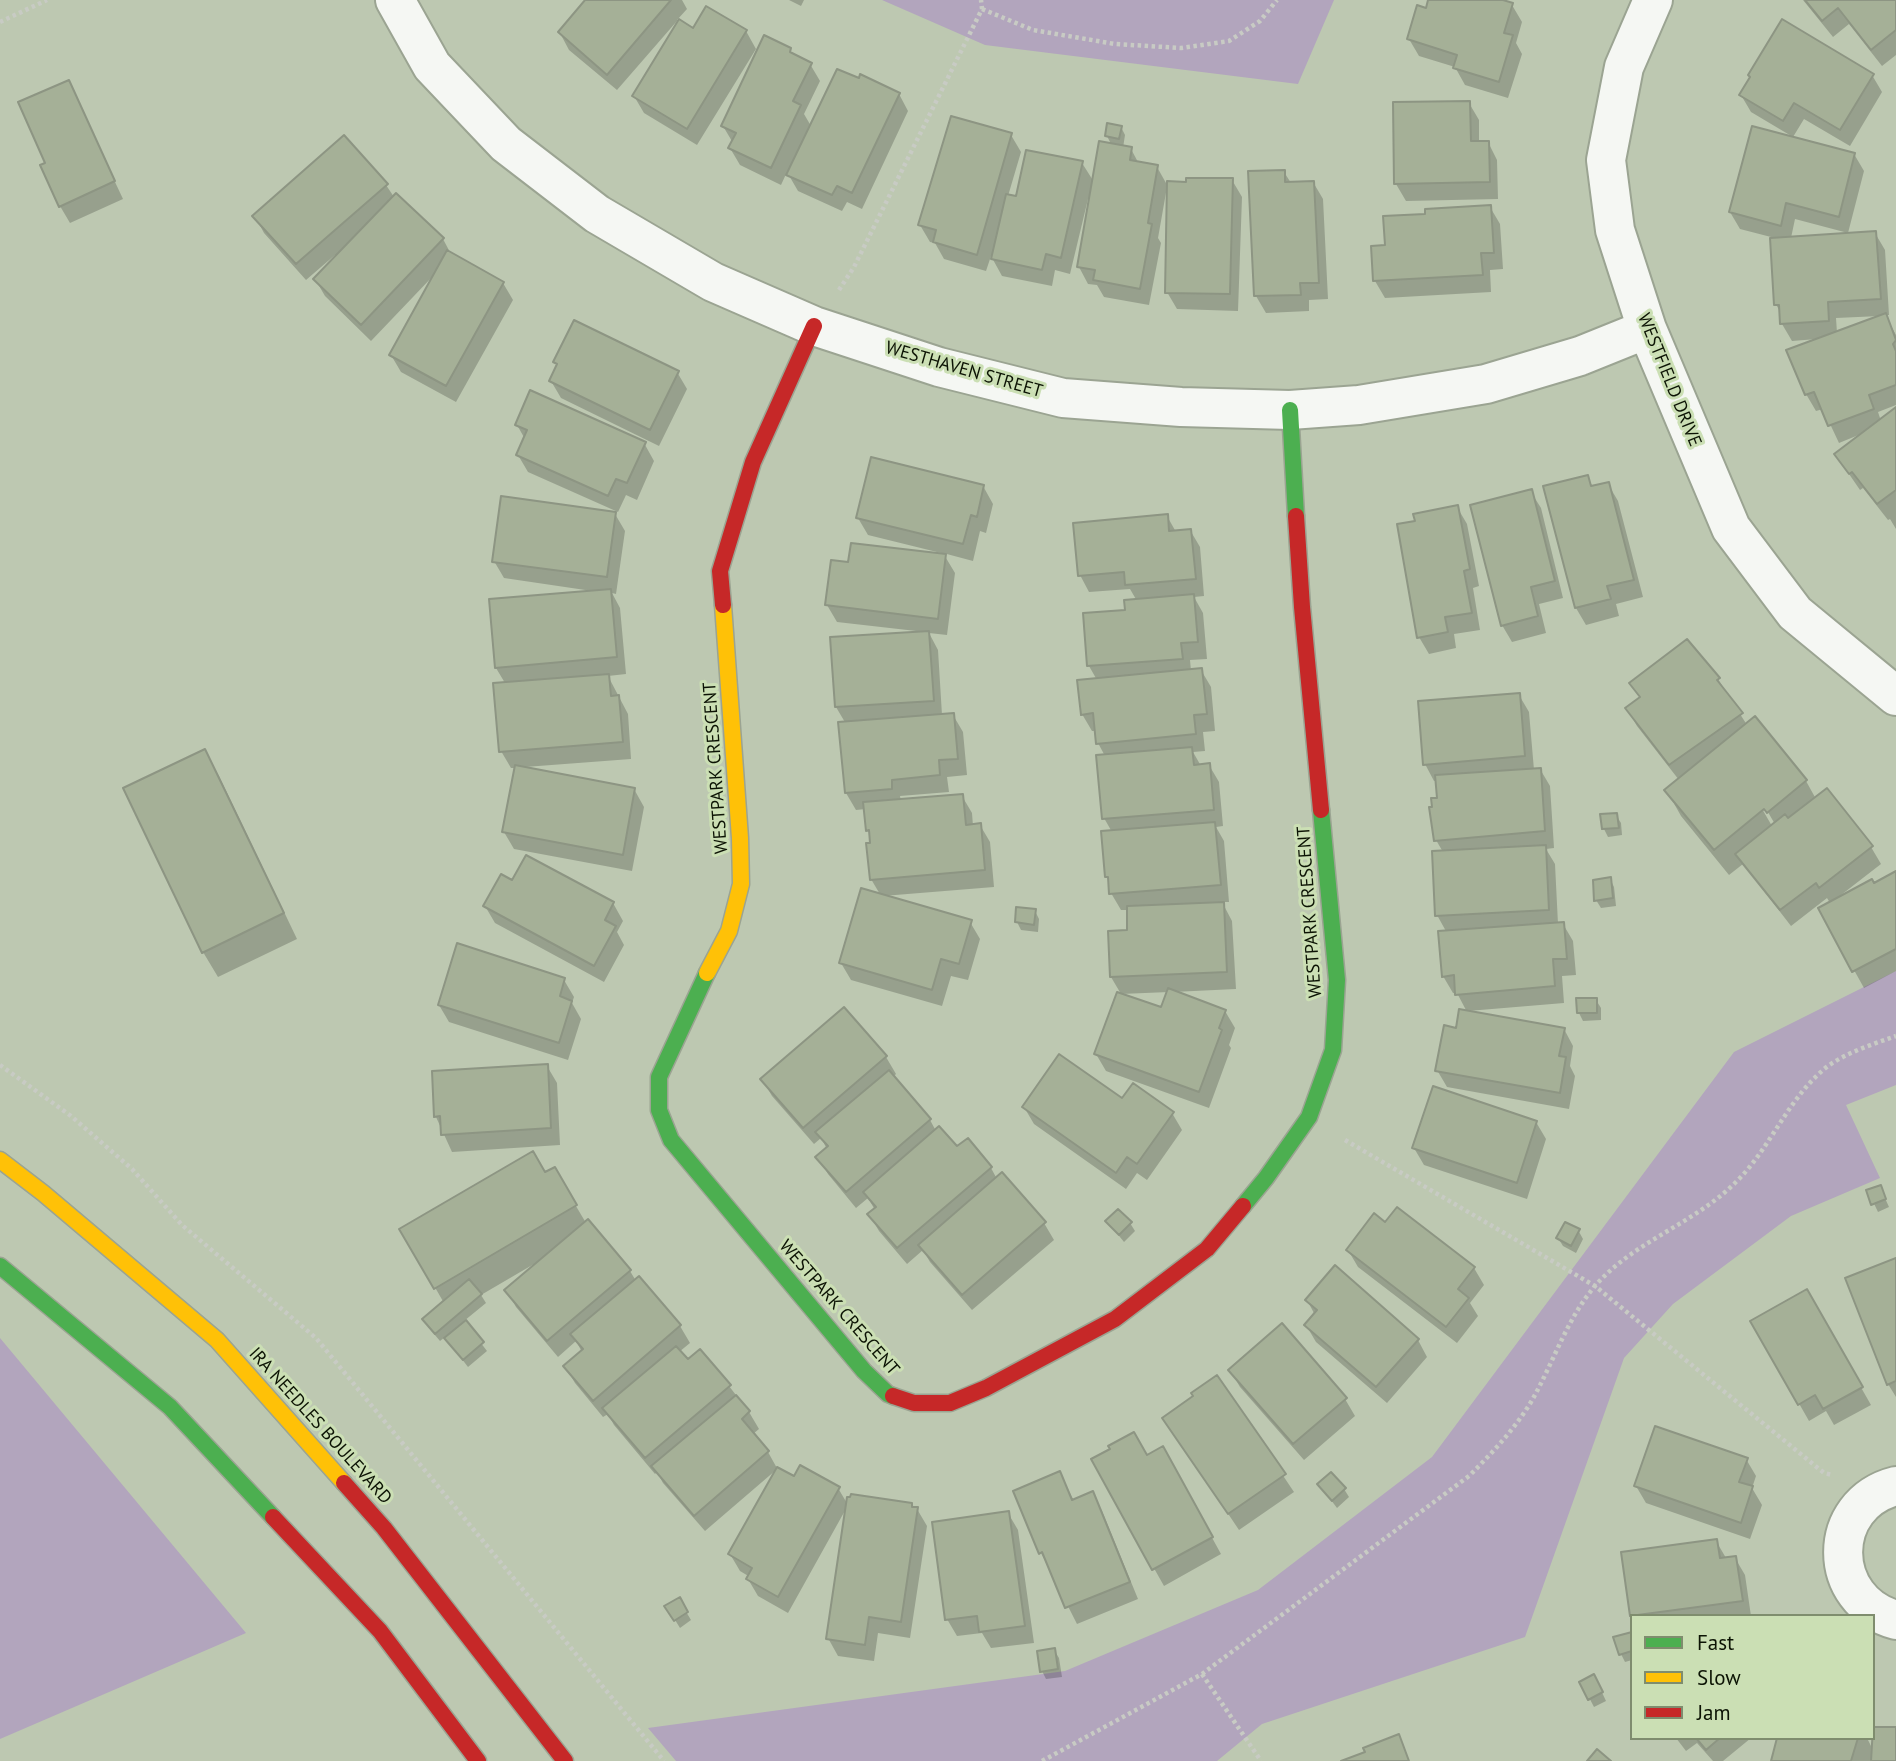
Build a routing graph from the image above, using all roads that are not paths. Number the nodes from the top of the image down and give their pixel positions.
1 (395, 0) edge
2 (1653, 0) edge
3 (814, 326) junction
4 (1647, 329) junction
5 (1290, 410) junction
6 (1896, 696) edge
7 (0, 1160) edge
8 (0, 1266) edge
9 (1888, 1488) edge
10 (1896, 1620) edge
11 (478, 1761) edge
12 (565, 1761) edge

1 - 3 street, WESTHAVEN STREET
2 - 4 street, WESTFIELD DRIVE
3 - 5 street, WESTHAVEN STREET
3 - 5 street, WESTPARK CRESCENT
4 - 5 street, WESTHAVEN STREET
4 - 6 street, WESTFIELD DRIVE
7 - 12 street, IRA NEEDLES BOULEVARD
8 - 11 street
9 - 10 street

